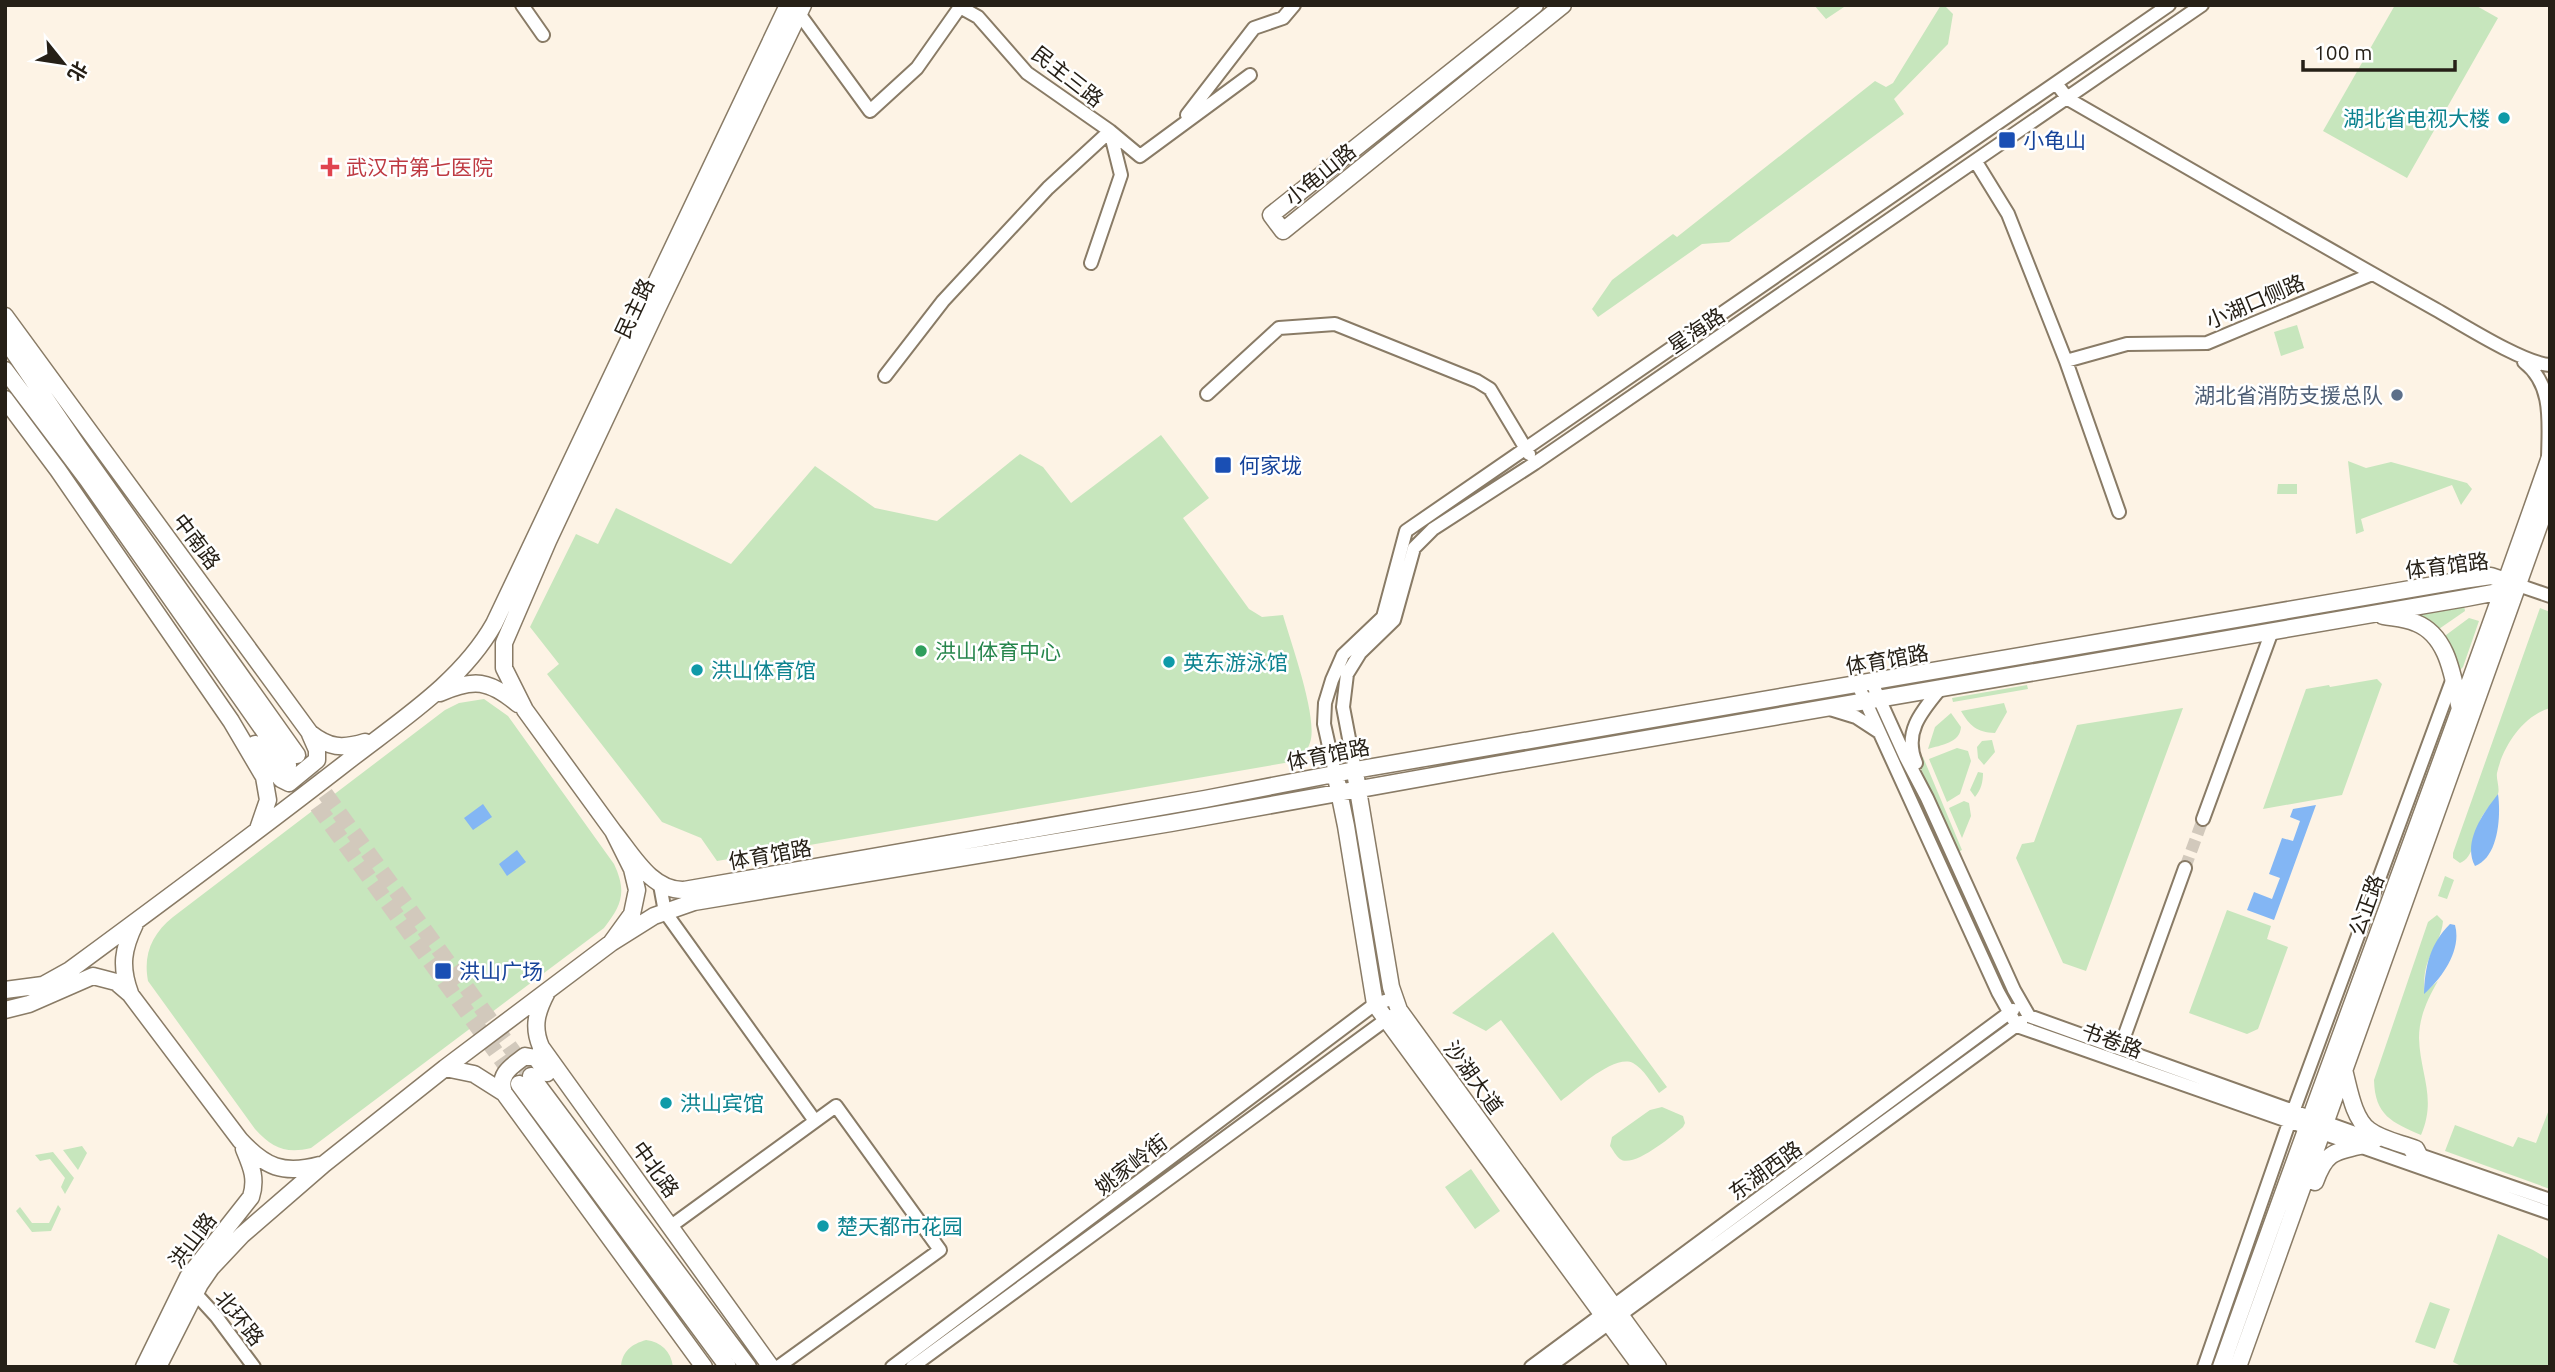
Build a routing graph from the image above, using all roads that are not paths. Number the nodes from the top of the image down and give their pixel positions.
1 (522, 5) edge
2 (1294, 5) edge
3 (1535, 5) edge
4 (1563, 5) edge
5 (2169, 5) edge
6 (2202, 5) edge
7 (796, 7) edge
8 (543, 36) dead end
9 (1250, 75) dead end
10 (2056, 83) junction
11 (2068, 99) junction
12 (1177, 129) junction
13 (1110, 131) junction
14 (1976, 162) junction
15 (1091, 263) dead end
16 (2372, 274) junction
17 (5, 316) edge
18 (5, 339) edge
19 (2495, 342) junction
20 (2066, 361) junction
21 (2550, 365) edge
22 (5, 370) edge
23 (885, 376) dead end
24 (1207, 394) dead end
25 (47, 398) junction
26 (5, 400) edge
27 (89, 433) junction
28 (54, 438) junction
29 (1525, 447) junction
30 (2549, 460) edge
31 (1535, 463) junction
32 (58, 470) junction
33 (2550, 495) edge
34 (2119, 512) dead end
35 (2509, 585) junction
36 (2550, 596) edge
37 (2374, 612) junction
38 (501, 627) junction
39 (2272, 631) junction
40 (2453, 678) junction
41 (1865, 684) junction
42 (1940, 689) junction
43 (428, 698) junction
44 (1872, 701) junction
45 (1827, 708) junction
46 (525, 710) junction
47 (2460, 710) junction
48 (231, 721) junction
49 (1880, 732) junction
50 (310, 733) junction
51 (377, 738) junction
52 (1355, 769) junction
53 (1335, 773) junction
54 (1916, 778) junction
55 (1358, 789) junction
56 (1339, 792) junction
57 (2203, 819) tunnel mouth
58 (257, 831) junction
59 (613, 831) junction
60 (2185, 868) tunnel mouth
61 (660, 885) junction
62 (665, 912) junction
63 (136, 922) junction
64 (611, 943) junction
65 (5, 990) edge
66 (548, 990) junction
67 (130, 993) junction
68 (2022, 1003) junction
69 (1375, 1004) junction
70 (1394, 1009) junction
71 (5, 1010) edge
72 (2009, 1013) junction
73 (2029, 1016) junction
74 (2017, 1026) junction
75 (2120, 1048) junction
76 (445, 1068) junction
77 (2344, 1070) junction
78 (525, 1080) tunnel mouth
79 (573, 1091) junction
80 (504, 1093) junction
81 (2292, 1116) junction
82 (815, 1121) junction
83 (2315, 1124) junction
84 (240, 1140) junction
85 (2360, 1146) junction
86 (2419, 1155) junction
87 (324, 1164) junction
88 (2550, 1200) edge
89 (2550, 1213) edge
90 (671, 1226) junction
91 (2284, 1237) junction
92 (703, 1270) junction
93 (195, 1293) junction
94 (665, 1314) junction
95 (1611, 1314) junction
96 (736, 1365) edge
97 (144, 1367) edge
98 (158, 1367) edge
99 (254, 1367) edge
100 (704, 1367) edge
101 (771, 1367) edge
102 (778, 1367) edge
103 (892, 1367) edge
104 (912, 1367) edge
105 (1531, 1367) edge
106 (1549, 1367) edge
107 (1641, 1367) edge
108 (1658, 1367) edge
109 (2204, 1367) edge
110 (2221, 1367) edge
111 (2238, 1367) edge

1 - 8 street
2 - 12 street
3 - 4 main road, 小龟山路
5 - 10 street, 星海路
6 - 11 street, 星海路
7 - 13 street, 民主三路
7 - 38 main road, 民主路
9 - 12 street
10 - 11 street
10 - 29 street, 星海路
11 - 14 street, 星海路
11 - 16 street
12 - 13 street, 民主三路
13 - 15 street
13 - 23 street
14 - 20 street
14 - 31 street, 星海路
16 - 19 street
16 - 20 street, 小湖口侧路
17 - 27 main road, 中南路
18 - 25 main road, 中南路
19 - 21 street
19 - 30 street
20 - 34 street
22 - 28 main road, 中南路
24 - 29 street
25 - 27 main road
25 - 28 main road, 中南路
26 - 32 main road
27 - 50 main road, 中南路
28 - 32 main road
29 - 31 street
29 - 53 street, 星海路
30 - 35 main road, 公正路
31 - 52 street, 星海路
32 - 48 main road
33 - 35 main road, 公正路
35 - 36 street
35 - 37 main road, 体育馆路
35 - 41 main road, 体育馆路
35 - 47 main road, 公正路
35 - 77 main road, 公正路
37 - 39 main road, 体育馆路
37 - 40 main road
38 - 43 main road
38 - 46 main road
39 - 42 main road, 体育馆路
39 - 57 street
40 - 47 main road
40 - 81 street
41 - 44 street
41 - 52 main road, 体育馆路
42 - 44 main road, 体育馆路
42 - 54 street
43 - 46 main road
43 - 51 main road
44 - 45 main road, 体育馆路
44 - 49 street
44 - 54 street
45 - 49 street
45 - 55 main road, 体育馆路
46 - 59 main road
47 - 83 main road, 公正路
48 - 50 main road
48 - 58 main road
49 - 72 street
50 - 51 main road, 中南路
51 - 58 main road
52 - 53 main road, 体育馆路
52 - 55 main road, 沙湖大道
53 - 56 main road, 沙湖大道
53 - 61 main road, 体育馆路
54 - 68 street
55 - 56 main road, 体育馆路
55 - 70 main road, 沙湖大道
56 - 62 main road, 体育馆路
56 - 69 main road, 沙湖大道
58 - 63 main road
59 - 61 main road
59 - 64 main road
60 - 75 street
61 - 62 street
62 - 64 main road, 体育馆路
62 - 82 street
63 - 65 main road
63 - 67 main road
64 - 66 main road, 洪山路
66 - 76 main road, 洪山路
66 - 79 main road, 中北路
67 - 71 main road
67 - 84 main road
68 - 72 street, 东湖西路
68 - 73 street
69 - 70 main road, 沙湖大道
69 - 103 street, 姚家岭街
70 - 95 main road, 沙湖大道
70 - 104 street, 姚家岭街
72 - 74 street
72 - 95 street, 东湖西路
73 - 74 street, 东湖西路
73 - 75 street, 书卷路
74 - 81 street, 书卷路
74 - 95 street, 东湖西路
75 - 81 street, 书卷路
76 - 80 main road
76 - 87 main road, 洪山路
77 - 83 main road, 公正路
77 - 86 main road
78 - 96 main road
79 - 80 main road
79 - 90 main road, 中北路
80 - 94 main road
81 - 83 street, 书卷路
81 - 109 street
82 - 90 street
82 - 102 street
83 - 85 street, 书卷路
83 - 86 street, 书卷路
83 - 91 main road, 公正路
83 - 110 main road, 公正路
84 - 87 main road
84 - 97 main road, 洪山路
85 - 89 street, 书卷路
85 - 91 main road
86 - 88 street, 书卷路
87 - 93 main road, 洪山路
90 - 92 main road, 中北路
91 - 111 main road, 公正路
92 - 96 main road
92 - 101 main road, 中北路
93 - 98 main road, 洪山路
93 - 99 street, 北环路
94 - 96 main road
94 - 100 main road
95 - 105 street, 东湖西路
95 - 106 street, 东湖西路
95 - 107 main road, 沙湖大道
95 - 108 main road, 沙湖大道

